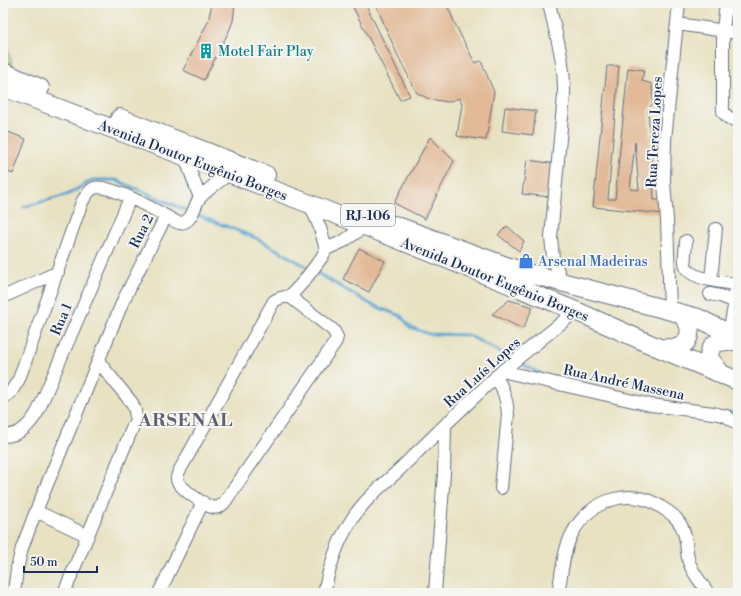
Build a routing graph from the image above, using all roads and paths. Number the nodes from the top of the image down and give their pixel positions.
1 (549, 3) edge
2 (679, 3) edge
3 (726, 3) edge
4 (678, 24) junction
5 (723, 30) junction
6 (738, 33) edge
7 (3, 72) edge
8 (6, 92) edge
9 (738, 120) edge
10 (185, 157) junction
11 (229, 174) junction
12 (130, 198) junction
13 (310, 204) junction
14 (195, 208) junction
15 (166, 216) junction
16 (365, 226) junction
17 (716, 229) dead end
18 (686, 241) dead end
19 (326, 249) junction
20 (58, 272) junction
21 (711, 280) junction
22 (562, 282) junction
23 (736, 284) edge
24 (710, 294) dead end
25 (289, 296) junction
26 (3, 298) edge
27 (736, 302) edge
28 (576, 311) junction
29 (675, 312) junction
30 (735, 338) edge
31 (659, 348) junction
32 (98, 361) junction
33 (503, 370) junction
34 (730, 378) edge
35 (4, 397) edge
36 (738, 424) edge
37 (445, 425) junction
38 (3, 436) edge
39 (501, 488) dead end
40 (203, 502) junction
41 (36, 511) junction
42 (88, 536) junction
43 (14, 593) edge
44 (64, 593) edge
45 (160, 593) edge
46 (324, 593) edge
47 (435, 593) edge
48 (558, 593) edge
49 (708, 593) edge

1 - 22 street
2 - 4 street, Rua Tereza Lopes
3 - 5 street
4 - 5 street
4 - 29 street, Rua Tereza Lopes
5 - 6 street
5 - 9 street
7 - 22 highway, Avenida Doutor Eugênio Borges / RJ-106
8 - 10 highway, Avenida Doutor Eugênio Borges / RJ-106
10 - 11 highway, Avenida Doutor Eugênio Borges / RJ-106
10 - 14 street
11 - 13 highway, Avenida Doutor Eugênio Borges / RJ-106
11 - 14 street
12 - 15 street, Rua 2
12 - 20 street, Rua 2
12 - 38 street, Rua 1
13 - 16 highway, Avenida Doutor Eugênio Borges / RJ-106
13 - 19 street
14 - 15 street
15 - 32 street, Rua 2
16 - 19 street
16 - 28 highway, Avenida Doutor Eugênio Borges / RJ-106
17 - 21 street
18 - 21 street
19 - 25 street
20 - 26 street
20 - 35 street, Rua 2
21 - 23 street
22 - 29 highway, Avenida Doutor Eugênio Borges / RJ-106
23 - 27 street
24 - 27 street
25 - 40 street
25 - 40 street
27 - 30 street
28 - 31 highway, Avenida Doutor Eugênio Borges / RJ-106
28 - 33 street, Rua Luís Lopes
29 - 30 highway, Avenida Doutor Eugênio Borges / RJ-106
29 - 31 highway
30 - 34 highway
31 - 34 highway, Avenida Doutor Eugênio Borges / RJ-106
32 - 41 street
32 - 42 street
33 - 36 street, Rua André Massena
33 - 37 street, Rua Luís Lopes
33 - 39 street
37 - 46 street
37 - 47 street, Rua Luís Lopes
40 - 45 street
41 - 42 street
41 - 43 street
42 - 44 street
48 - 49 street

